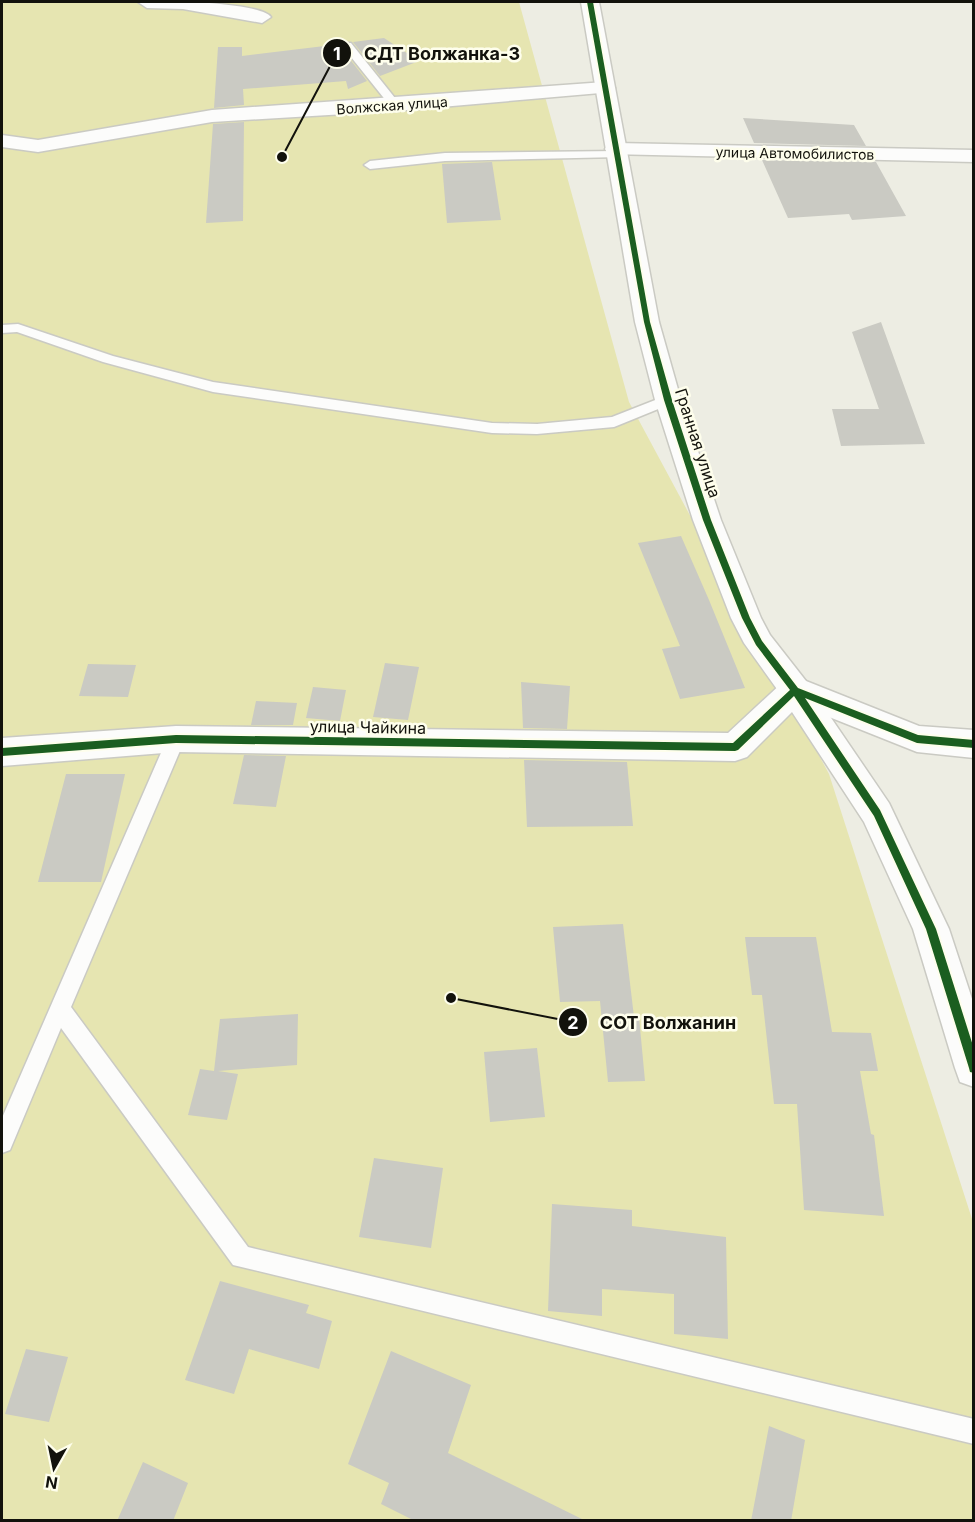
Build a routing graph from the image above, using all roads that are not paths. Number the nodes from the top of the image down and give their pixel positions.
1 (147, 2) edge
2 (184, 2) edge
3 (590, 2) edge
4 (262, 17) dead end
5 (347, 45) dead end
6 (605, 88) junction
7 (395, 105) junction
8 (2, 141) edge
9 (616, 152) junction
10 (974, 156) edge
11 (370, 165) dead end
12 (2, 329) edge
13 (668, 400) junction
14 (795, 690) junction
15 (176, 739) junction
16 (974, 744) edge
17 (2, 752) edge
18 (59, 1008) junction
19 (974, 1068) edge
20 (2, 1142) edge
21 (974, 1432) edge

1 - 2 street
2 - 4 street
3 - 6 street, Гранная улица
5 - 7 lane
6 - 7 street, Волжская улица
6 - 9 street, Гранная улица
7 - 8 street, Волжская улица
9 - 10 street, улица Автомобилистов
9 - 11 lane
9 - 13 street, Гранная улица
12 - 13 lane
13 - 14 street, Гранная улица
14 - 15 street, улица Чайкина
14 - 16 street
14 - 19 street, Гранная улица
15 - 17 street, улица Чайкина
15 - 18 lane
18 - 20 lane
18 - 21 lane

